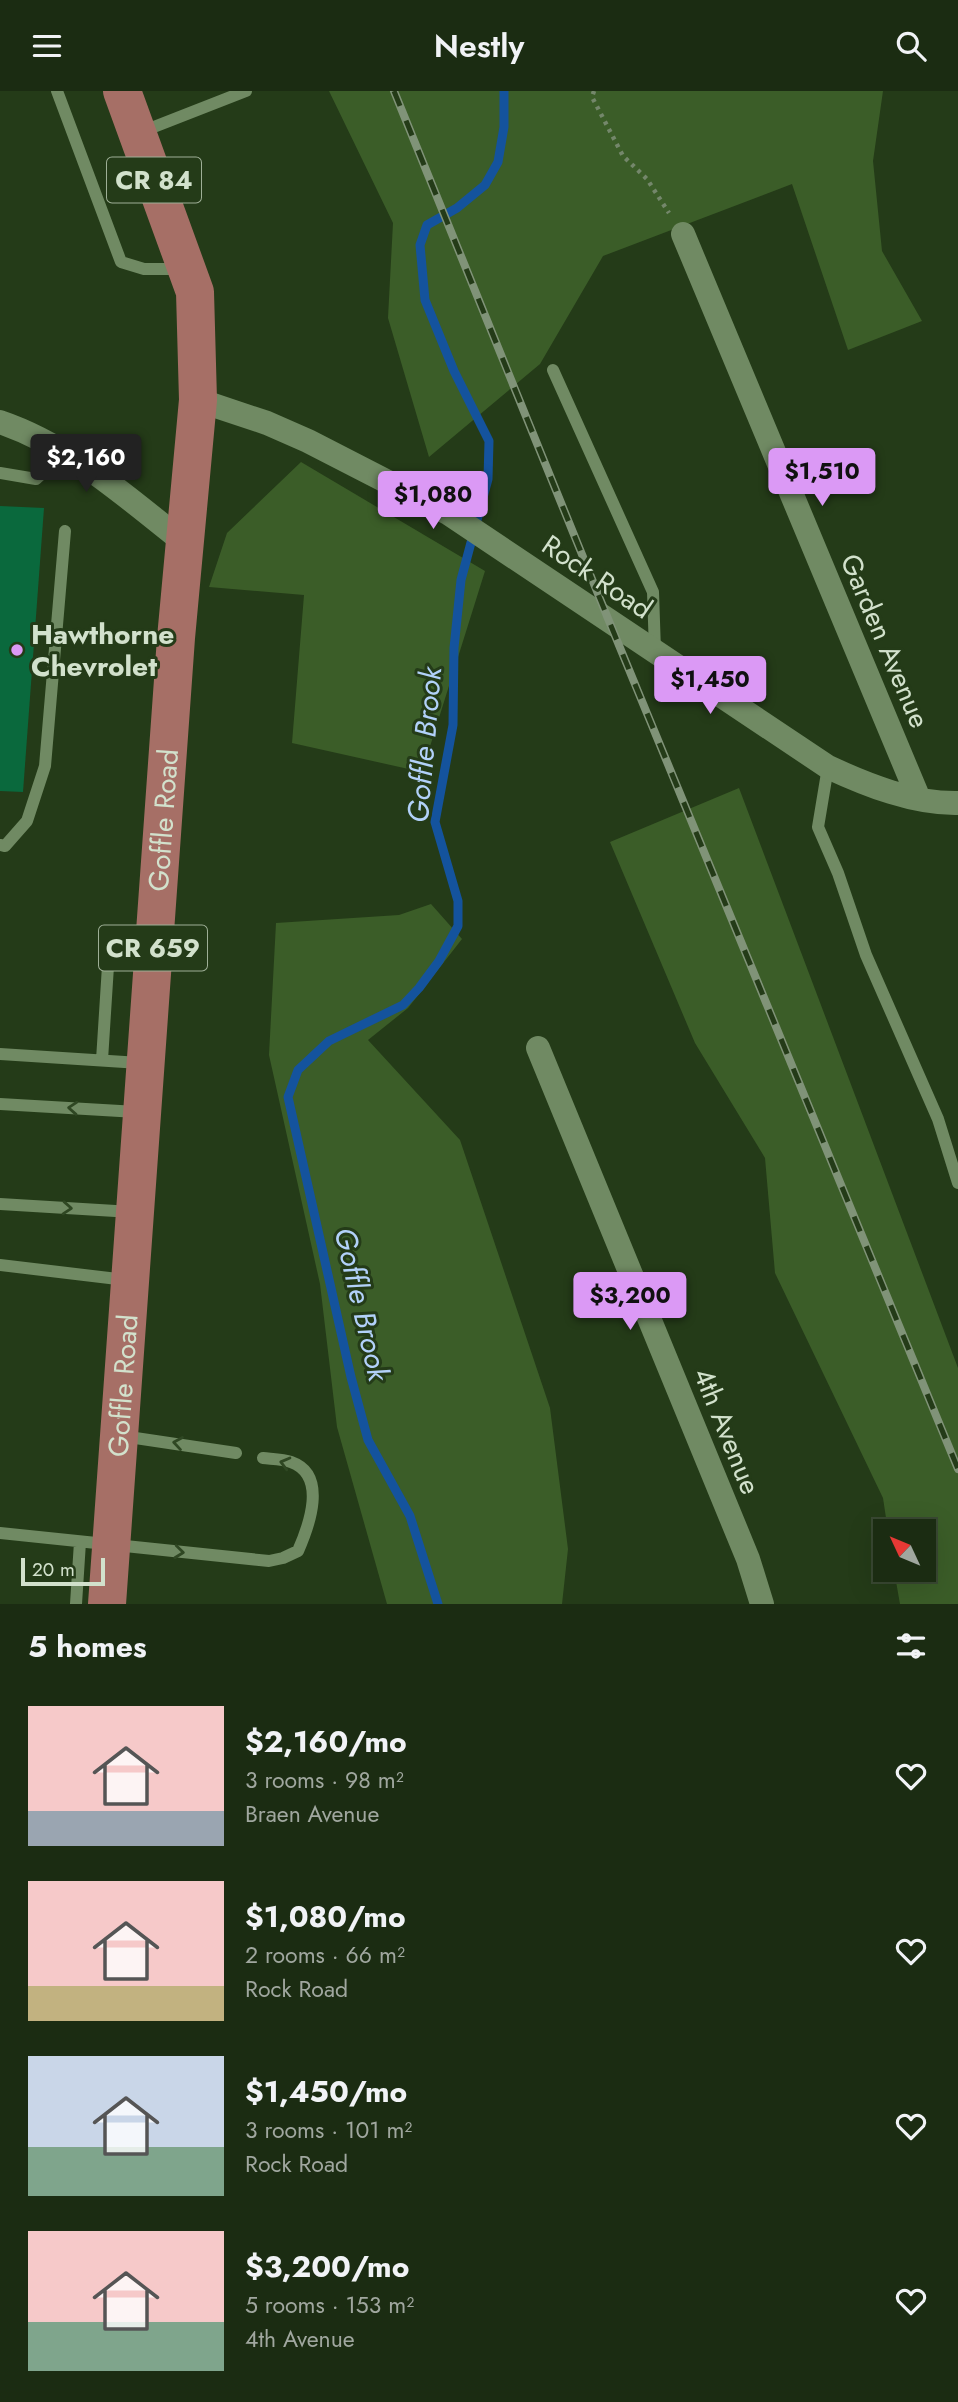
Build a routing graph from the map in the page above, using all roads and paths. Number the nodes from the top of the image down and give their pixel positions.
1 (57, 91) edge
2 (122, 91) edge
3 (246, 91) edge
4 (594, 91) edge
5 (137, 133) junction
6 (683, 234) joint
7 (191, 281) junction
8 (553, 370) dead end
9 (198, 400) junction
10 (0, 422) edge
11 (66, 451) junction
12 (0, 473) edge
13 (65, 531) dead end
14 (185, 543) junction
15 (656, 652) junction
16 (828, 767) junction
17 (919, 799) junction
18 (958, 803) edge
19 (0, 845) edge
20 (108, 967) dead end
21 (538, 1048) dead end
22 (0, 1054) edge
23 (102, 1060) junction
24 (144, 1063) junction
25 (0, 1104) edge
26 (141, 1112) junction
27 (958, 1183) edge
28 (0, 1204) edge
29 (134, 1212) junction
30 (0, 1265) edge
31 (129, 1281) junction
32 (119, 1435) junction
33 (236, 1453) dead end
34 (263, 1458) dead end
35 (0, 1533) edge
36 (96, 1544) junction
37 (76, 1604) edge
38 (107, 1604) edge
39 (762, 1604) edge

1 - 7 lane
2 - 5 main road, Goffle Road / CR 84
3 - 5 lane
4 - 6 path
5 - 7 main road, Goffle Road / CR 84
6 - 17 street, Garden Avenue
7 - 9 main road, Goffle Road / CR 659
8 - 15 lane
9 - 14 main road, Goffle Road / CR 659
9 - 15 street, Rock Road
10 - 11 street
11 - 12 lane
11 - 14 street
13 - 19 lane
14 - 24 main road, Goffle Road / CR 659
15 - 16 street, Rock Road
16 - 17 street, Rock Road
16 - 27 lane
17 - 18 street, Rock Road
20 - 23 lane
21 - 39 street, 4th Avenue
22 - 23 lane
23 - 24 lane
24 - 26 main road, Goffle Road / CR 659
26 -> 25 lane
26 - 29 main road, Goffle Road / CR 659
28 -> 29 lane
29 - 31 main road, Goffle Road / CR 659
30 - 31 lane
31 - 32 main road, Goffle Road / CR 659
33 -> 32 lane
32 - 36 main road, Goffle Road / CR 659
36 -> 34 lane
35 - 36 lane
36 - 37 lane
36 - 38 main road, Goffle Road / CR 659

